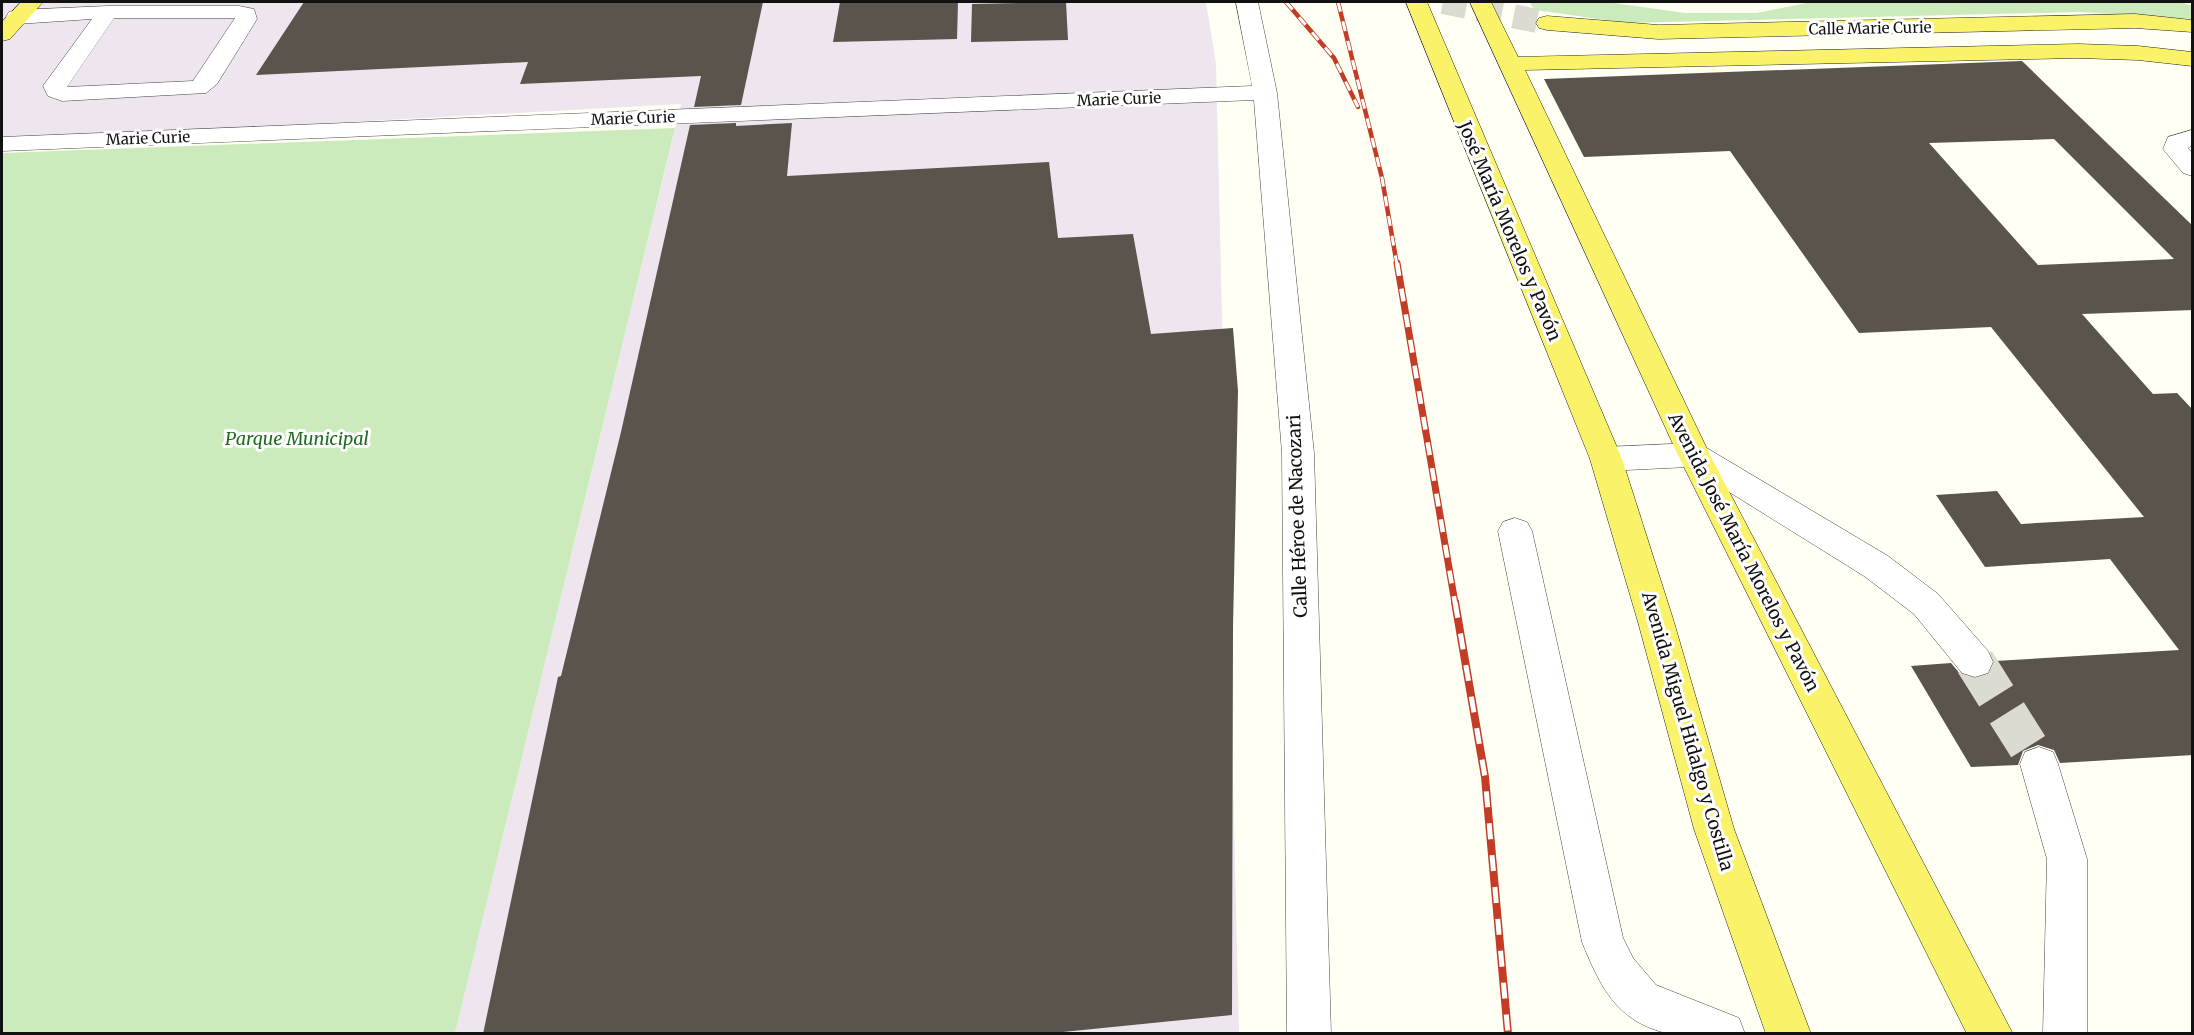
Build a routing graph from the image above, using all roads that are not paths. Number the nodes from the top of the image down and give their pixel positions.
1 (1247, 2) edge
2 (1416, 2) edge
3 (1481, 2) edge
4 (25, 9) edge
5 (108, 12) junction
6 (1547, 23) tunnel mouth
7 (2193, 26) edge
8 (2, 34) edge
9 (2193, 59) edge
10 (1510, 64) junction
11 (1265, 93) junction
12 (2193, 137) edge
13 (2, 144) edge
14 (2193, 168) edge
15 (1694, 455) junction
16 (1606, 459) junction
17 (1515, 531) dead end
18 (1975, 662) tunnel mouth
19 (2039, 764) tunnel mouth
20 (1309, 1034) edge
21 (1723, 1034) edge
22 (1789, 1034) edge
23 (1991, 1034) edge
24 (2064, 1034) edge

1 - 11 street, Calle Héroe de Nacozari
2 - 16 main road, José María Morelos y Pavón
3 - 10 main road
4 - 5 street
4 - 8 main road
5 - 5 street
6 - 7 main road, Calle Marie Curie
9 - 10 main road
10 - 15 main road, Avenida José María Morelos y Pavón
11 - 13 street, Marie Curie
11 - 20 street, Calle Héroe de Nacozari
12 - 14 street
15 - 16 street
15 - 18 street
15 - 23 main road, Avenida José María Morelos y Pavón
16 - 22 main road, Avenida Miguel Hidalgo y Costilla
17 - 21 street
19 - 24 street

